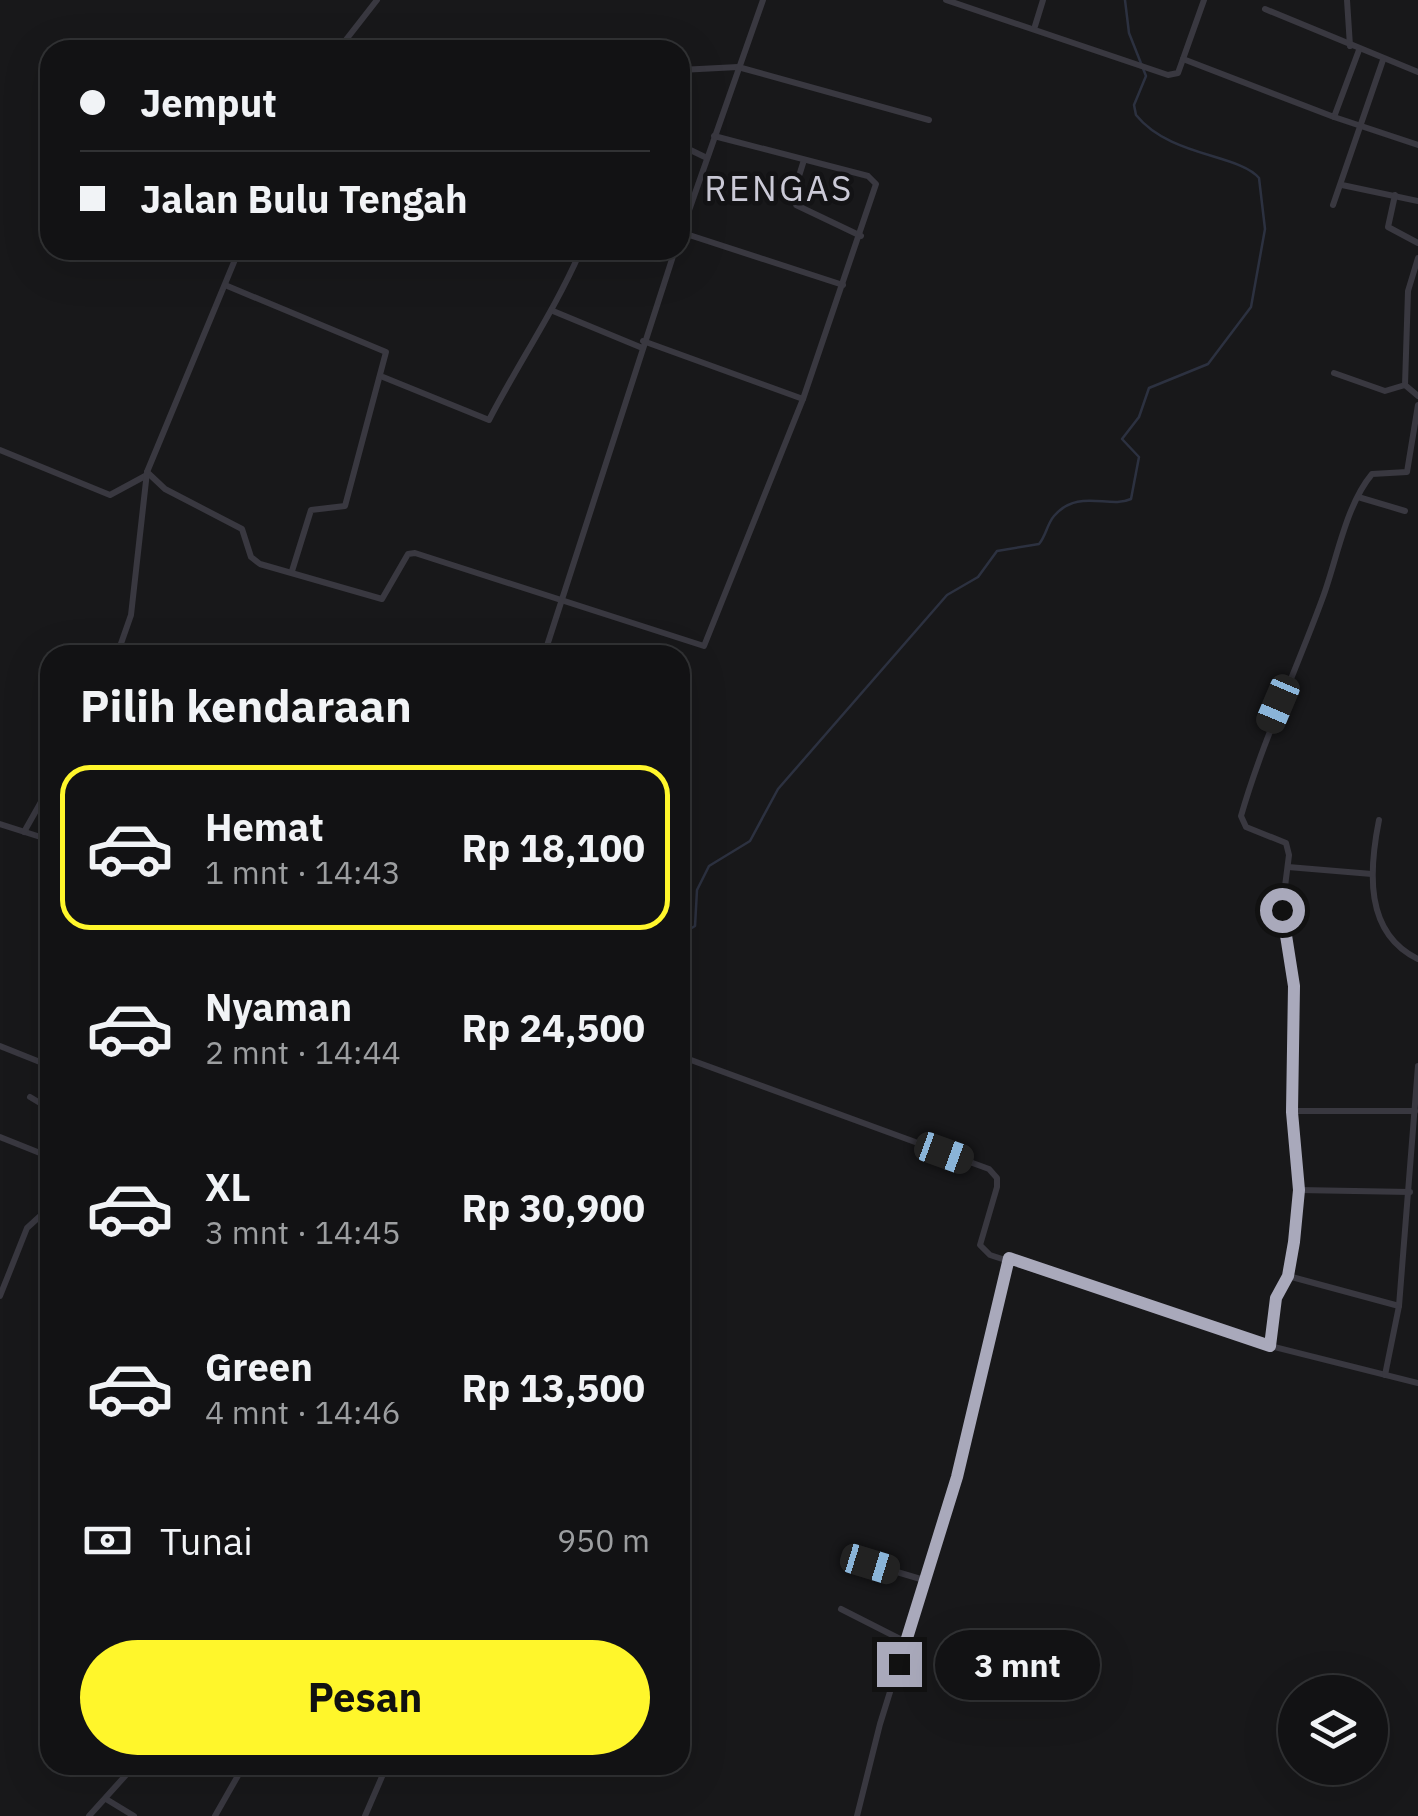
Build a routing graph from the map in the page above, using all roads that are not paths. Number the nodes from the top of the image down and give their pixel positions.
1 (377, 0) edge
2 (764, 0) edge
3 (946, 0) edge
4 (1042, 0) edge
5 (1204, 0) edge
6 (1347, 0) edge
7 (1265, 9) dead end
8 (1034, 26) junction
9 (346, 40) edge
10 (1350, 46) junction
11 (1359, 50) junction
12 (1183, 59) junction
13 (1383, 60) junction
14 (738, 67) junction
15 (690, 69) edge
16 (1418, 72) edge
17 (1334, 117) junction
18 (929, 120) dead end
19 (1362, 124) junction
20 (714, 136) junction
21 (1418, 145) edge
22 (690, 150) edge
23 (707, 158) junction
24 (804, 160) junction
25 (1342, 185) junction
26 (1395, 194) junction
27 (1418, 201) edge
28 (690, 205) edge
29 (1333, 205) dead end
30 (690, 236) edge
31 (861, 236) junction
32 (1418, 243) edge
33 (1418, 258) edge
34 (235, 260) edge
35 (576, 260) edge
36 (671, 260) edge
37 (225, 285) junction
38 (843, 285) junction
39 (553, 311) junction
40 (642, 344) junction
41 (1334, 373) dead end
42 (382, 377) junction
43 (1404, 385) junction
44 (1418, 396) edge
45 (802, 400) junction
46 (1418, 405) edge
47 (0, 450) edge
48 (147, 474) junction
49 (1358, 496) junction
50 (1405, 511) dead end
51 (292, 571) junction
52 (561, 599) junction
53 (121, 645) edge
54 (547, 645) edge
55 (40, 804) edge
56 (1378, 820) dead end
57 (0, 825) edge
58 (24, 832) junction
59 (40, 837) edge
60 (1288, 867) junction
61 (1372, 874) junction
62 (1418, 959) edge
63 (0, 1046) edge
64 (690, 1060) edge
65 (40, 1062) edge
66 (1418, 1066) edge
67 (30, 1097) dead end
68 (40, 1104) edge
69 (1415, 1111) junction
70 (1292, 1112) junction
71 (0, 1137) edge
72 (40, 1152) edge
73 (1299, 1190) junction
74 (1410, 1192) junction
75 (40, 1216) edge
76 (1009, 1258) junction
77 (1288, 1276) junction
78 (0, 1296) edge
79 (1398, 1306) junction
80 (1270, 1346) junction
81 (1386, 1375) junction
82 (1418, 1383) edge
83 (870, 1564) dead end
84 (924, 1580) junction
85 (841, 1609) dead end
86 (906, 1642) junction
87 (126, 1775) edge
88 (238, 1775) edge
89 (383, 1775) edge
90 (106, 1798) junction
91 (89, 1816) edge
92 (134, 1816) edge
93 (215, 1816) edge
94 (366, 1816) edge
95 (857, 1816) edge

1 - 9 street
2 - 14 street
3 - 8 street
4 - 8 street
5 - 12 street
6 - 10 street
7 - 10 street
8 - 12 street
10 - 11 street
11 - 13 street
11 - 17 street
12 - 17 street
13 - 16 street
13 - 19 street
14 - 15 street
14 - 18 street
14 - 20 street
17 - 19 street
19 - 21 street
19 - 25 street
20 - 23 street
20 - 24 street
22 - 23 street
23 - 28 street
24 - 31 street
24 - 31 street
25 - 26 street
25 - 29 street
26 - 27 street
26 - 32 street
30 - 38 street
31 - 38 street
33 - 43 street
34 - 37 street
35 - 39 street
36 - 40 street
37 - 42 street
37 - 48 street
38 - 45 street
39 - 40 street
39 - 42 street
40 - 45 street
40 - 52 street
41 - 43 street
42 - 51 street
43 - 44 street
45 - 52 street
46 - 49 street
47 - 48 street
48 - 51 street
48 - 53 street
49 - 50 street
49 - 60 street
51 - 52 street
52 - 54 street
55 - 58 street
56 - 61 street
57 - 58 street
58 - 59 street
60 - 61 street
60 - 70 street
61 - 62 street
63 - 65 street
64 - 76 street
66 - 69 street
67 - 68 street
69 - 70 street
69 - 74 street
70 - 73 street
71 - 72 street
73 - 74 street
73 - 77 street
74 - 79 street
75 - 78 street
76 - 80 street
76 - 84 street
77 - 79 street
77 - 80 street
79 - 81 street
80 - 81 street
81 - 82 street
83 - 84 street
84 - 86 street
85 - 86 street
86 - 95 street
87 - 90 street
88 - 93 street
89 - 94 street
90 - 91 street
90 - 92 street

